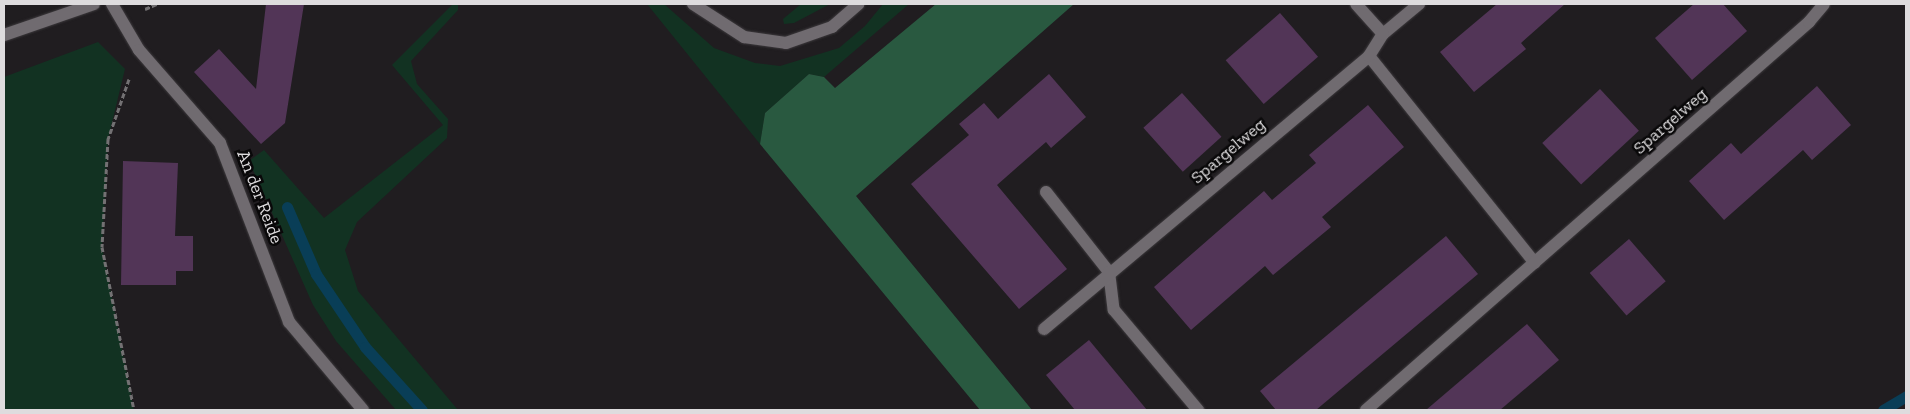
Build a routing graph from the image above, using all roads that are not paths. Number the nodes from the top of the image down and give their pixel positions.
1 (94, 4) edge
2 (112, 4) edge
3 (693, 4) edge
4 (858, 4) edge
5 (1356, 4) edge
6 (1419, 4) edge
7 (1824, 4) edge
8 (1383, 34) junction
9 (4, 35) edge
10 (1369, 56) junction
11 (1046, 192) dead end
12 (1535, 263) junction
13 (1110, 272) junction
14 (1044, 329) dead end
15 (363, 410) edge
16 (1198, 410) edge
17 (1366, 410) edge

1 - 9 street
2 - 15 street, An der Reide
3 - 4 street
5 - 8 street
6 - 8 street, Spargelweg
7 - 12 street, Spargelweg
8 - 10 street, Spargelweg
10 - 12 street
10 - 13 street, Spargelweg
11 - 13 street
12 - 17 street, Spargelweg
13 - 14 street, Spargelweg
13 - 16 street

